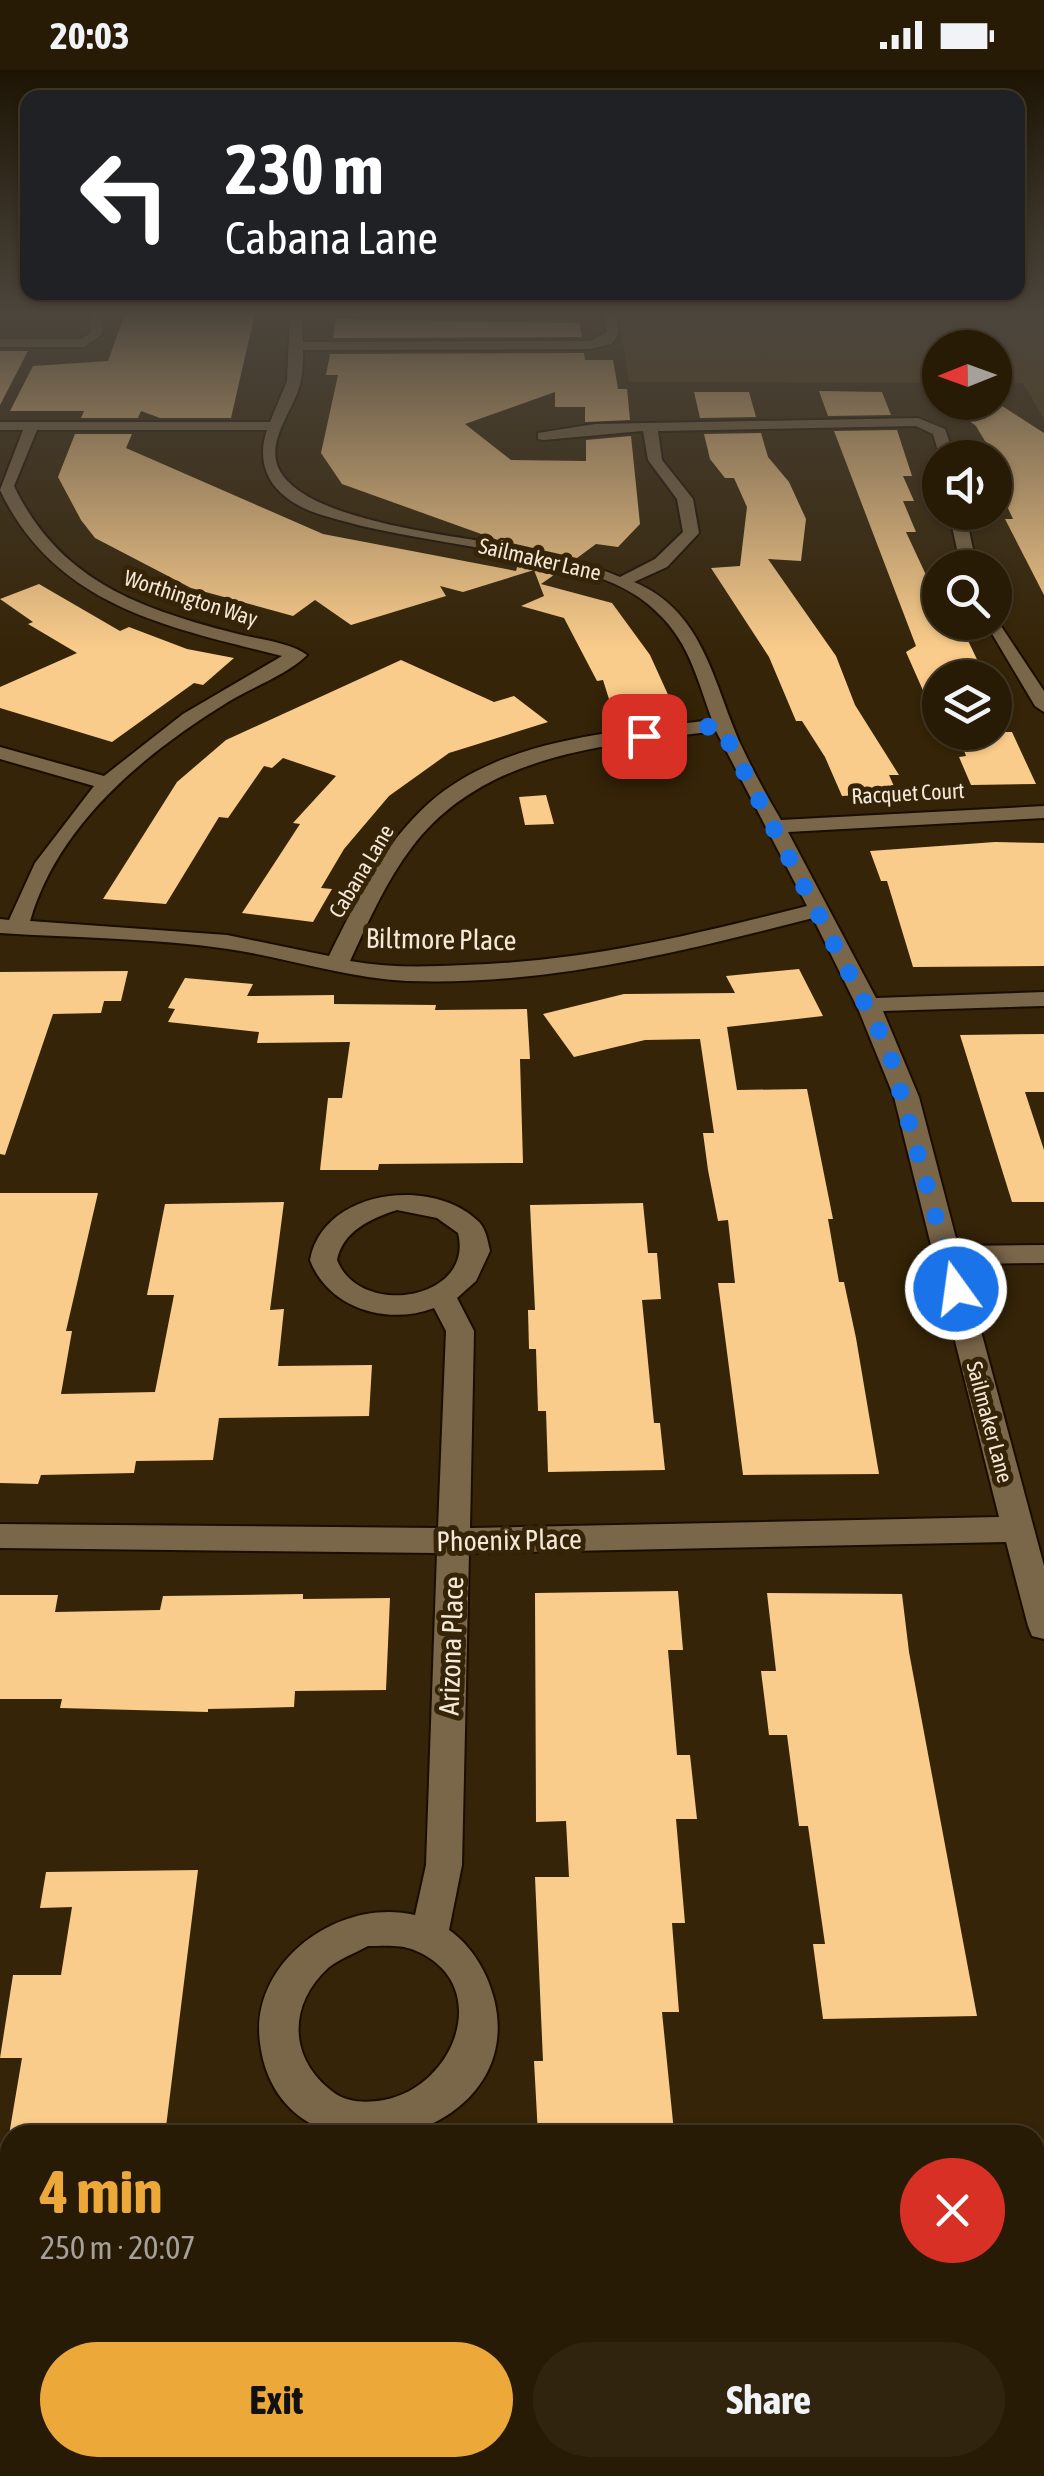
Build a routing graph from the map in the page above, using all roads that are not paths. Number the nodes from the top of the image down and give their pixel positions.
1 (739, 425) edge
2 (0, 426) edge
3 (32, 426) junction
4 (274, 426) joint
5 (650, 427) junction
6 (542, 436) dead end
7 (624, 581) junction
8 (1005, 640) edge
9 (1044, 706) edge
10 (720, 725) junction
11 (0, 753) edge
12 (106, 782) junction
13 (1044, 812) edge
14 (774, 827) junction
15 (818, 910) junction
16 (9, 926) edge
17 (336, 966) junction
18 (1044, 999) edge
19 (865, 1004) junction
20 (947, 1254) junction
21 (1044, 1254) edge
22 (442, 1297) junction
23 (1018, 1530) junction
24 (0, 1536) edge
25 (454, 1542) junction
26 (1044, 1626) edge
27 (429, 1938) junction

1 - 5 street
2 - 3 street
3 - 4 street
3 - 12 street, Worthington Way
4 - 7 street, Sailmaker Lane
5 - 6 street
5 - 7 street
7 - 10 street, Sailmaker Lane
8 - 9 street
10 - 14 street, Sailmaker Lane
10 - 17 street, Cabana Lane
11 - 12 street
12 - 16 street
13 - 14 street, Racquet Court
14 - 15 street, Sailmaker Lane
15 - 17 street, Biltmore Place
15 - 19 street, Sailmaker Lane
16 - 17 street, Biltmore Place
18 - 19 street
19 - 20 street, Sailmaker Lane
20 - 21 street
20 - 23 street, Sailmaker Lane
22 - 22 street
22 - 25 street, Arizona Place
23 - 25 street, Phoenix Place
23 - 26 street, Sailmaker Lane
24 - 25 street, Phoenix Place
25 - 27 street, Arizona Place
27 - 27 street

